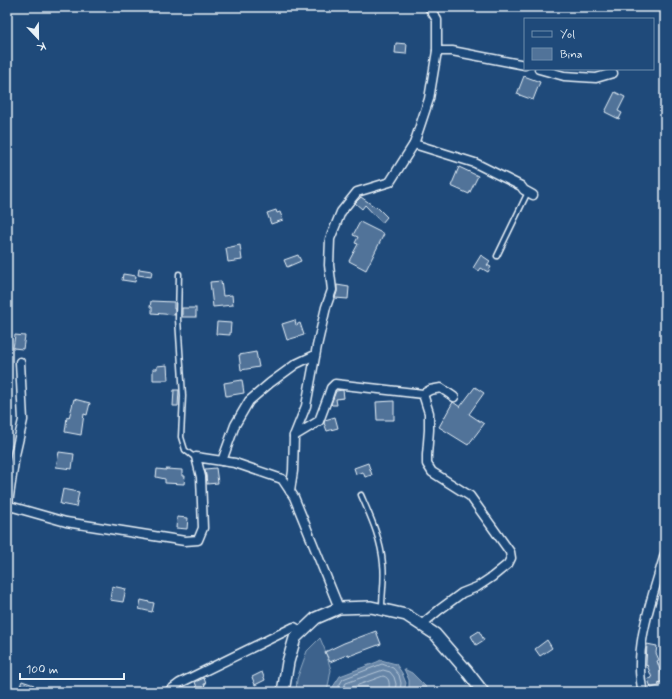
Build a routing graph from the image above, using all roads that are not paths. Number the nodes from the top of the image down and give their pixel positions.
1 (429, 7) edge
2 (437, 51) junction
3 (524, 65) edge
4 (543, 70) edge
5 (613, 73) dead end
6 (414, 144) junction
7 (530, 193) joint
8 (497, 256) dead end
9 (179, 274) dead end
10 (315, 355) junction
11 (20, 362) dead end
12 (423, 394) junction
13 (454, 397) dead end
14 (294, 436) junction
15 (196, 457) junction
16 (222, 461) junction
17 (290, 491) junction
18 (361, 495) dead end
19 (7, 509) edge
20 (665, 554) edge
21 (339, 608) junction
22 (382, 610) junction
23 (421, 625) junction
24 (302, 632) junction
25 (168, 692) edge
26 (283, 692) edge
27 (483, 692) edge
28 (643, 692) edge

1 - 2 street
2 - 3 street
2 - 6 street
4 - 5 street
6 - 7 street
6 - 10 street
7 - 8 lane
9 - 15 lane
10 - 14 street
10 - 16 street
11 - 19 street
12 - 13 street
12 - 14 street
12 - 23 street
14 - 17 street
15 - 16 street
15 - 19 street
16 - 17 street
17 - 21 street
18 - 22 lane
20 - 28 street
21 - 22 street
21 - 24 street
22 - 23 street
23 - 27 street
24 - 25 street
24 - 26 street

